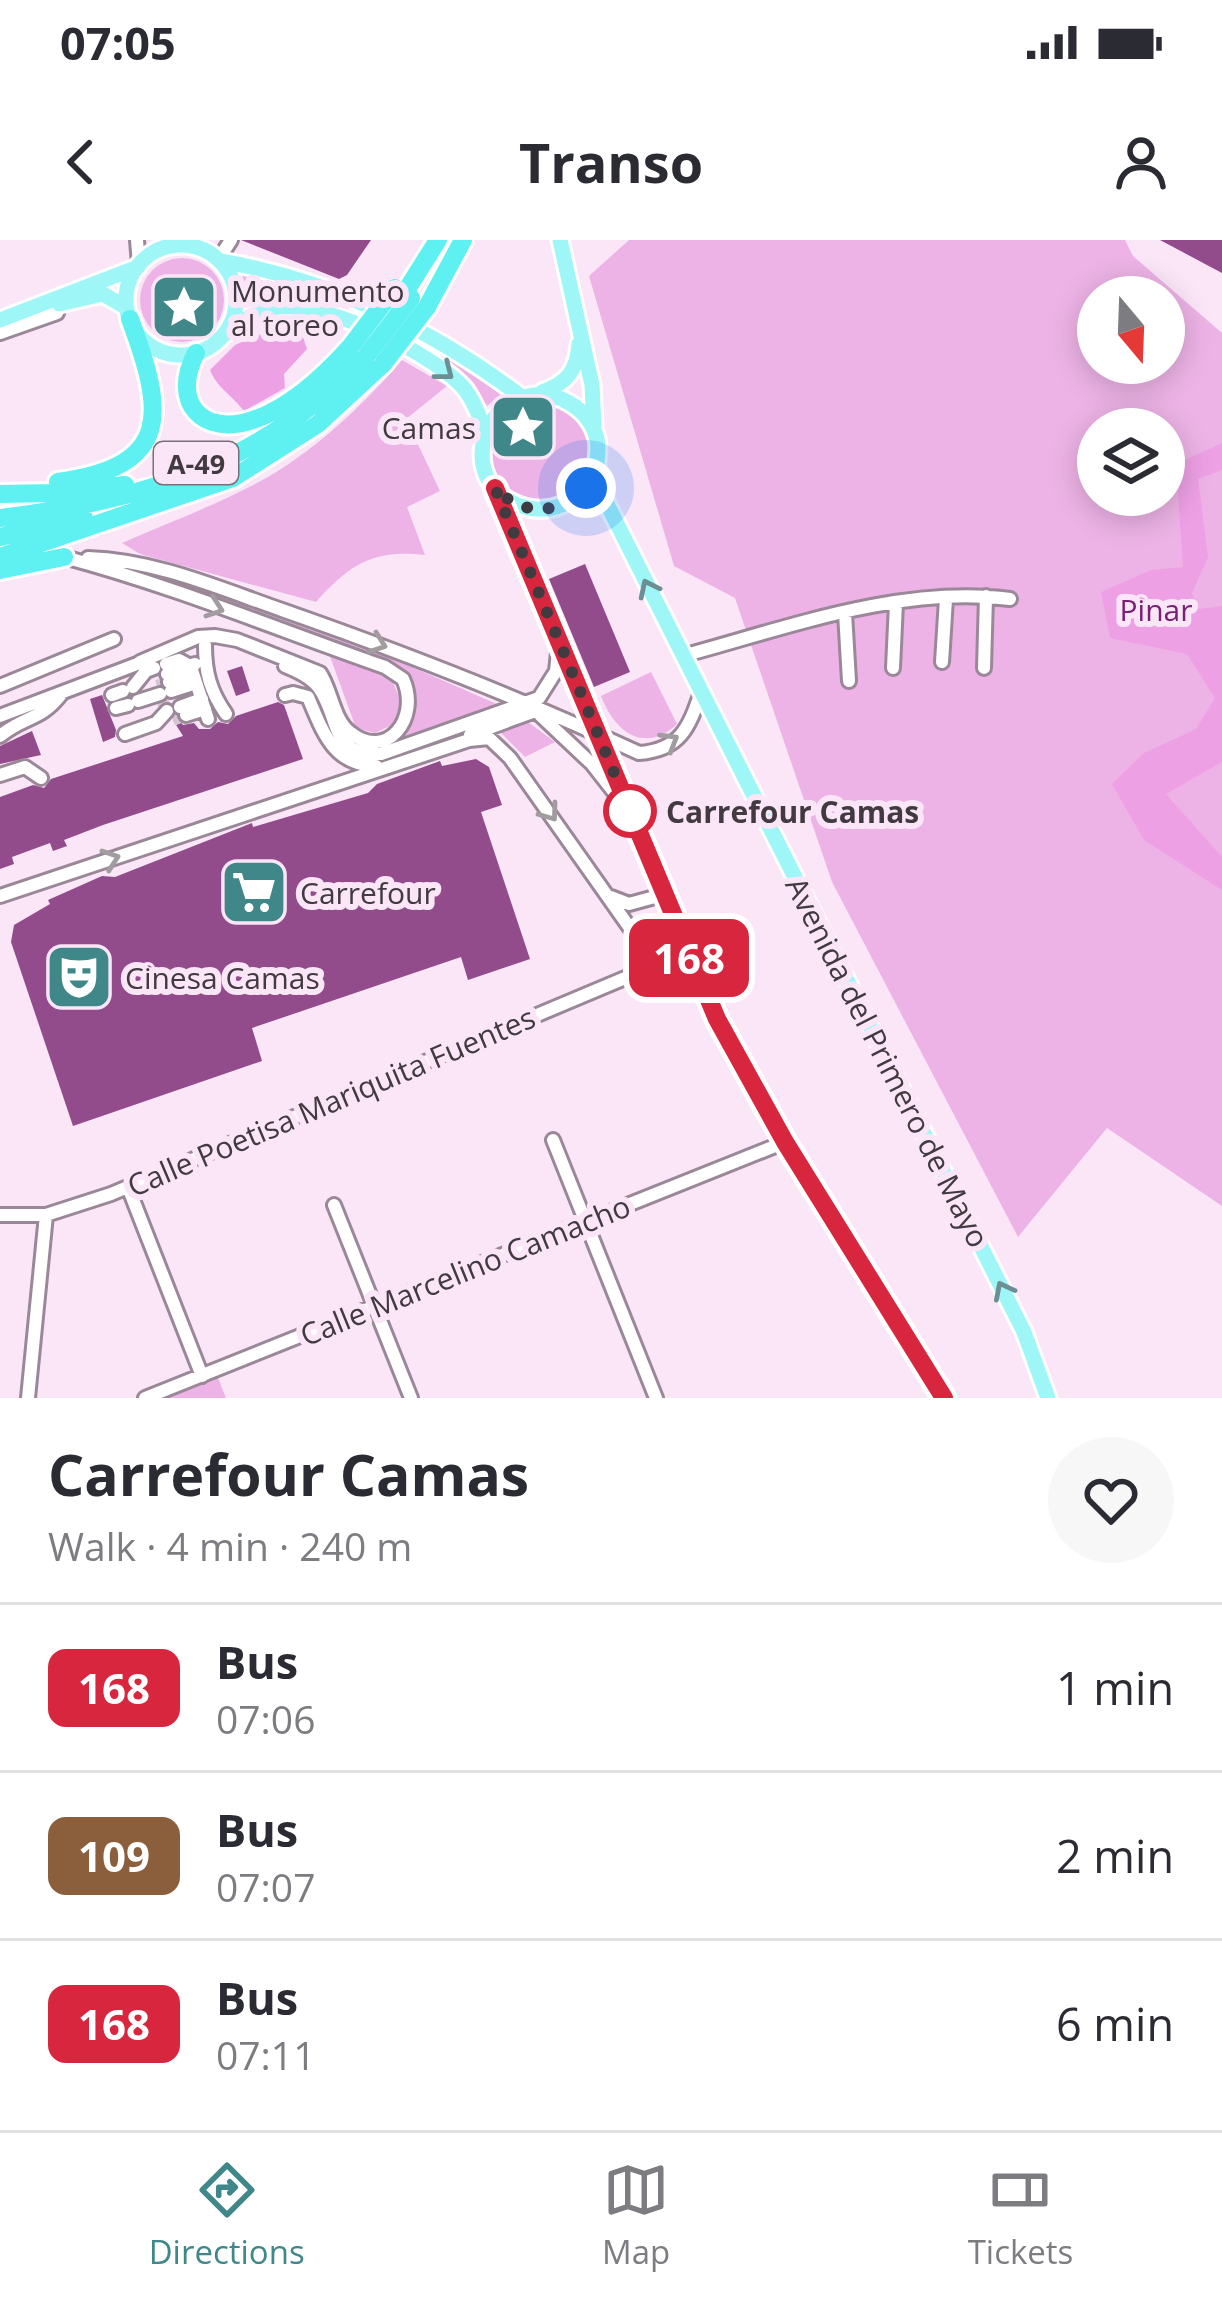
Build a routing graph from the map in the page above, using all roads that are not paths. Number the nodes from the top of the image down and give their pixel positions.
1 (137, 240) edge
2 (231, 240) edge
3 (424, 240) edge
4 (437, 240) edge
5 (463, 240) edge
6 (557, 240) edge
7 (186, 243) edge
8 (219, 260) junction
9 (138, 266) junction
10 (409, 297) junction
11 (56, 309) junction
12 (128, 314) junction
13 (1, 324) edge
14 (580, 329) junction
15 (225, 334) junction
16 (196, 353) junction
17 (365, 354) junction
18 (528, 396) junction
19 (594, 430) junction
20 (486, 432) junction
21 (595, 471) junction
22 (233, 478) junction
23 (0, 482) edge
24 (47, 484) junction
25 (495, 488) junction
26 (0, 493) edge
27 (0, 518) edge
28 (0, 537) edge
29 (0, 557) edge
30 (64, 557) junction
31 (0, 570) edge
32 (986, 596) junction
33 (946, 599) junction
34 (1010, 599) dead end
35 (896, 603) junction
36 (845, 613) junction
37 (114, 639) dead end
38 (559, 642) junction
39 (205, 650) junction
40 (682, 656) junction
41 (140, 662) junction
42 (942, 662) dead end
43 (893, 668) dead end
44 (984, 668) dead end
45 (849, 681) dead end
46 (0, 686) edge
47 (62, 692) junction
48 (199, 692) junction
49 (700, 692) junction
50 (153, 693) junction
51 (285, 695) dead end
52 (531, 708) junction
53 (226, 713) dead end
54 (0, 716) edge
55 (124, 734) dead end
56 (600, 735) junction
57 (0, 736) edge
58 (0, 776) edge
59 (41, 778) dead end
60 (630, 812) junction
61 (0, 896) edge
62 (610, 896) junction
63 (662, 896) junction
64 (679, 933) junction
65 (656, 965) junction
66 (699, 980) junction
67 (553, 1140) dead end
68 (785, 1142) junction
69 (128, 1187) junction
70 (334, 1205) dead end
71 (0, 1215) edge
72 (46, 1215) junction
73 (585, 1221) junction
74 (375, 1307) junction
75 (202, 1376) junction
76 (28, 1398) edge
77 (145, 1398) edge
78 (411, 1398) edge
79 (656, 1398) edge
80 (944, 1398) edge
81 (1048, 1398) edge

1 - 9 street
2 - 8 street
3 - 10 highway
4 - 10 highway, A-49
5 - 10 highway, A-49
6 - 14 main road
7 - 8 main road
7 - 9 main road
8 - 15 main road
8 - 18 main road
9 - 11 main road
9 - 12 main road
10 - 17 highway, A-49, bridge
10 - 17 highway, bridge
11 - 12 main road
11 - 13 main road
12 - 16 main road
12 - 24 highway
14 - 18 main road
14 - 19 main road
15 - 16 main road
15 -> 20 main road
16 - 17 highway
17 - 22 highway, A-49
17 - 26 highway, A-49
17 - 27 highway
18 - 19 main road
18 - 20 main road
19 - 21 main road
20 - 25 main road
21 - 25 main road
40 -> 21 main road, Avenida del Primero de Mayo
22 - 28 highway
22 - 29 highway, A-49
23 - 24 highway
24 - 26 highway
25 - 38 main road
30 - 31 highway
30 -> 41 street
30 -> 52 street
32 - 33 street
32 - 34 street
32 - 44 street
33 - 35 street
33 - 42 street
35 - 36 street
35 - 43 street
36 - 40 street
36 - 45 street
37 - 46 street
38 - 52 street
38 - 56 main road
39 - 41 street
39 - 48 street
39 - 52 street
39 - 53 street
40 - 49 main road, Avenida del Primero de Mayo
41 - 47 street
47 - 54 street
47 - 57 street
48 - 50 street
48 - 50 street
48 - 50 street
56 -> 49 street
81 -> 49 main road, Avenida del Primero de Mayo
50 - 55 street
51 - 52 street
52 - 56 street
52 - 60 street
56 - 60 main road
58 - 59 street
60 - 63 main road
61 -> 62 street
62 - 63 street
62 - 65 street
63 - 64 main road
64 - 65 street
64 - 66 main road
65 - 66 street
65 - 69 street, Calle Poetisa Mariquita Fuentes
66 - 68 main road
67 - 73 street
68 - 73 street, Calle Marcelino Camacho
68 - 80 main road
69 - 72 street, Calle Poetisa Mariquita Fuentes
69 - 75 street
70 - 74 street
71 - 72 street, Calle Poetisa Mariquita Fuentes
72 - 76 street
73 - 74 street, Calle Marcelino Camacho
73 - 79 street
74 - 75 street, Calle Marcelino Camacho
74 - 78 street
75 - 77 street, Calle Marcelino Camacho

